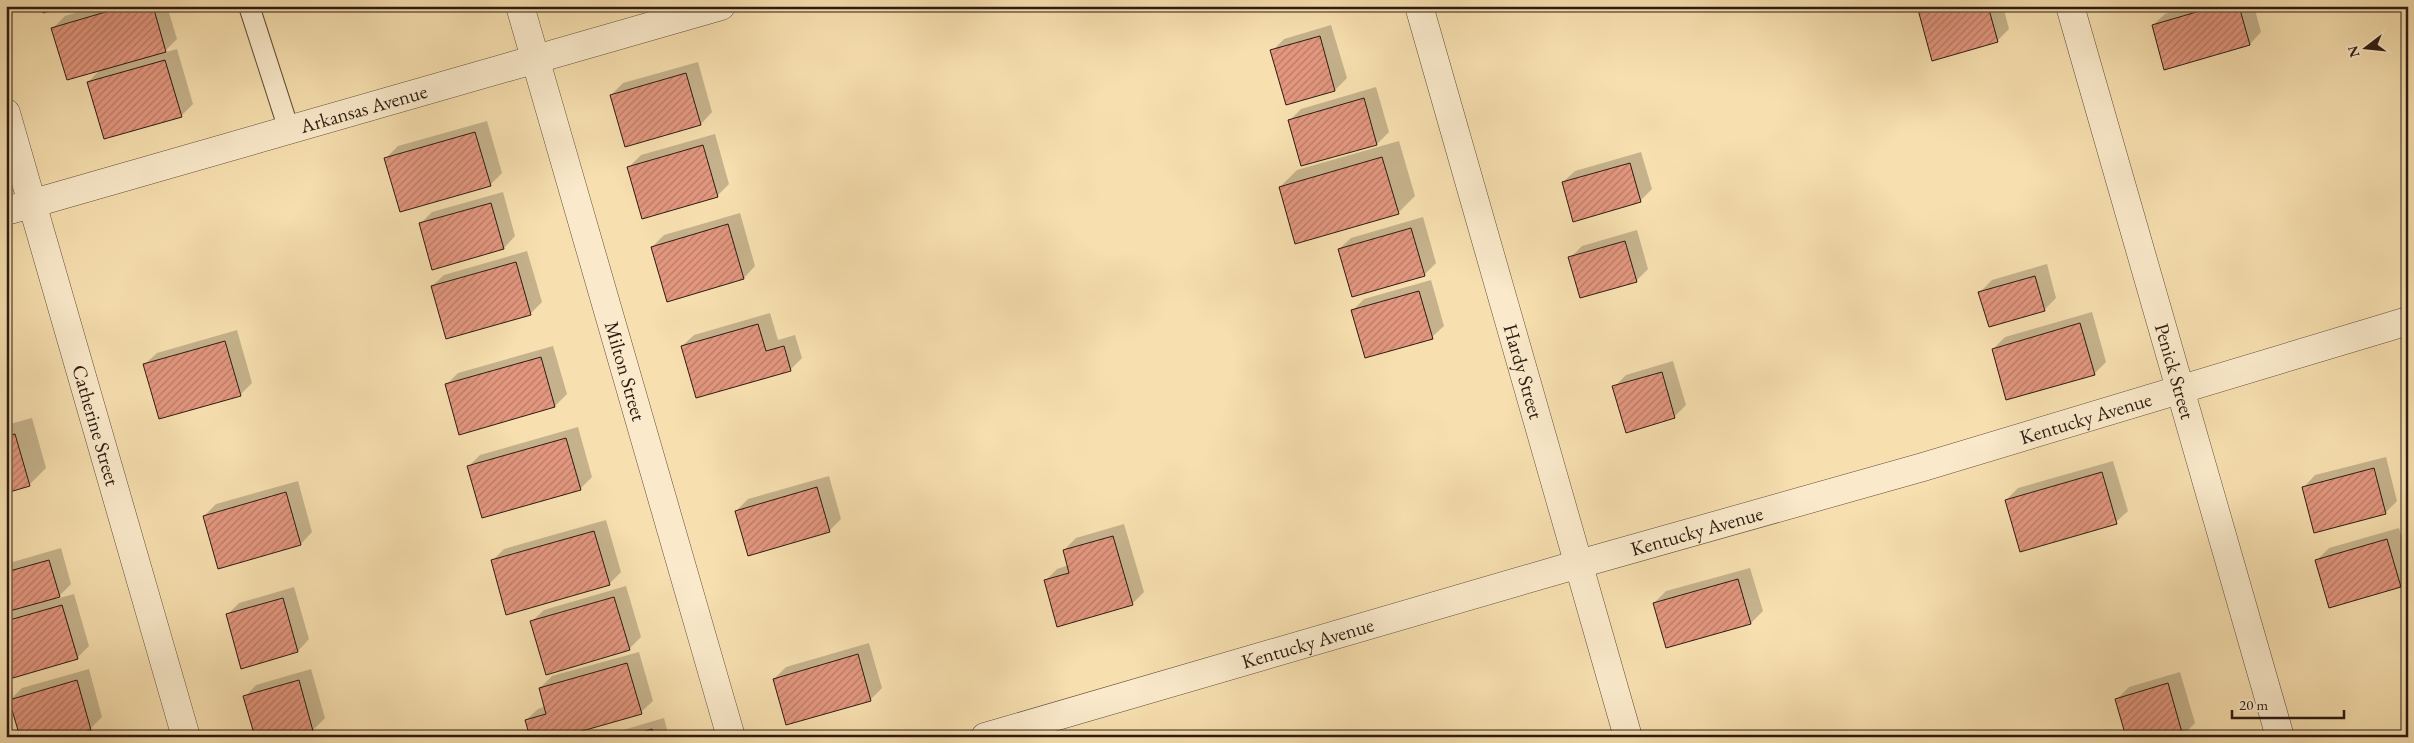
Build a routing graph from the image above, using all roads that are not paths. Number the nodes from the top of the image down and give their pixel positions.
1 (249, 6) edge
2 (520, 6) edge
3 (722, 6) edge
4 (1418, 6) edge
5 (2070, 6) edge
6 (535, 60) junction
7 (6, 113) edge
8 (289, 130) junction
9 (32, 204) junction
10 (6, 211) edge
11 (2408, 321) edge
12 (2180, 390) junction
13 (1579, 564) junction
14 (186, 737) edge
15 (732, 737) edge
16 (985, 737) edge
17 (1628, 737) edge
18 (2280, 737) edge

1 - 8 lane
2 - 6 street, Milton Street
3 - 6 street, Arkansas Avenue
4 - 13 street, Hardy Street
5 - 12 street, Penick Street
6 - 8 street, Arkansas Avenue
6 - 15 street, Milton Street
7 - 9 street, Catherine Street
8 - 9 street, Arkansas Avenue
9 - 10 street, Arkansas Avenue
9 - 14 street, Catherine Street
11 - 12 street, Kentucky Avenue
12 - 13 street, Kentucky Avenue
12 - 18 street, Penick Street
13 - 16 street, Kentucky Avenue
13 - 17 street, Hardy Street

